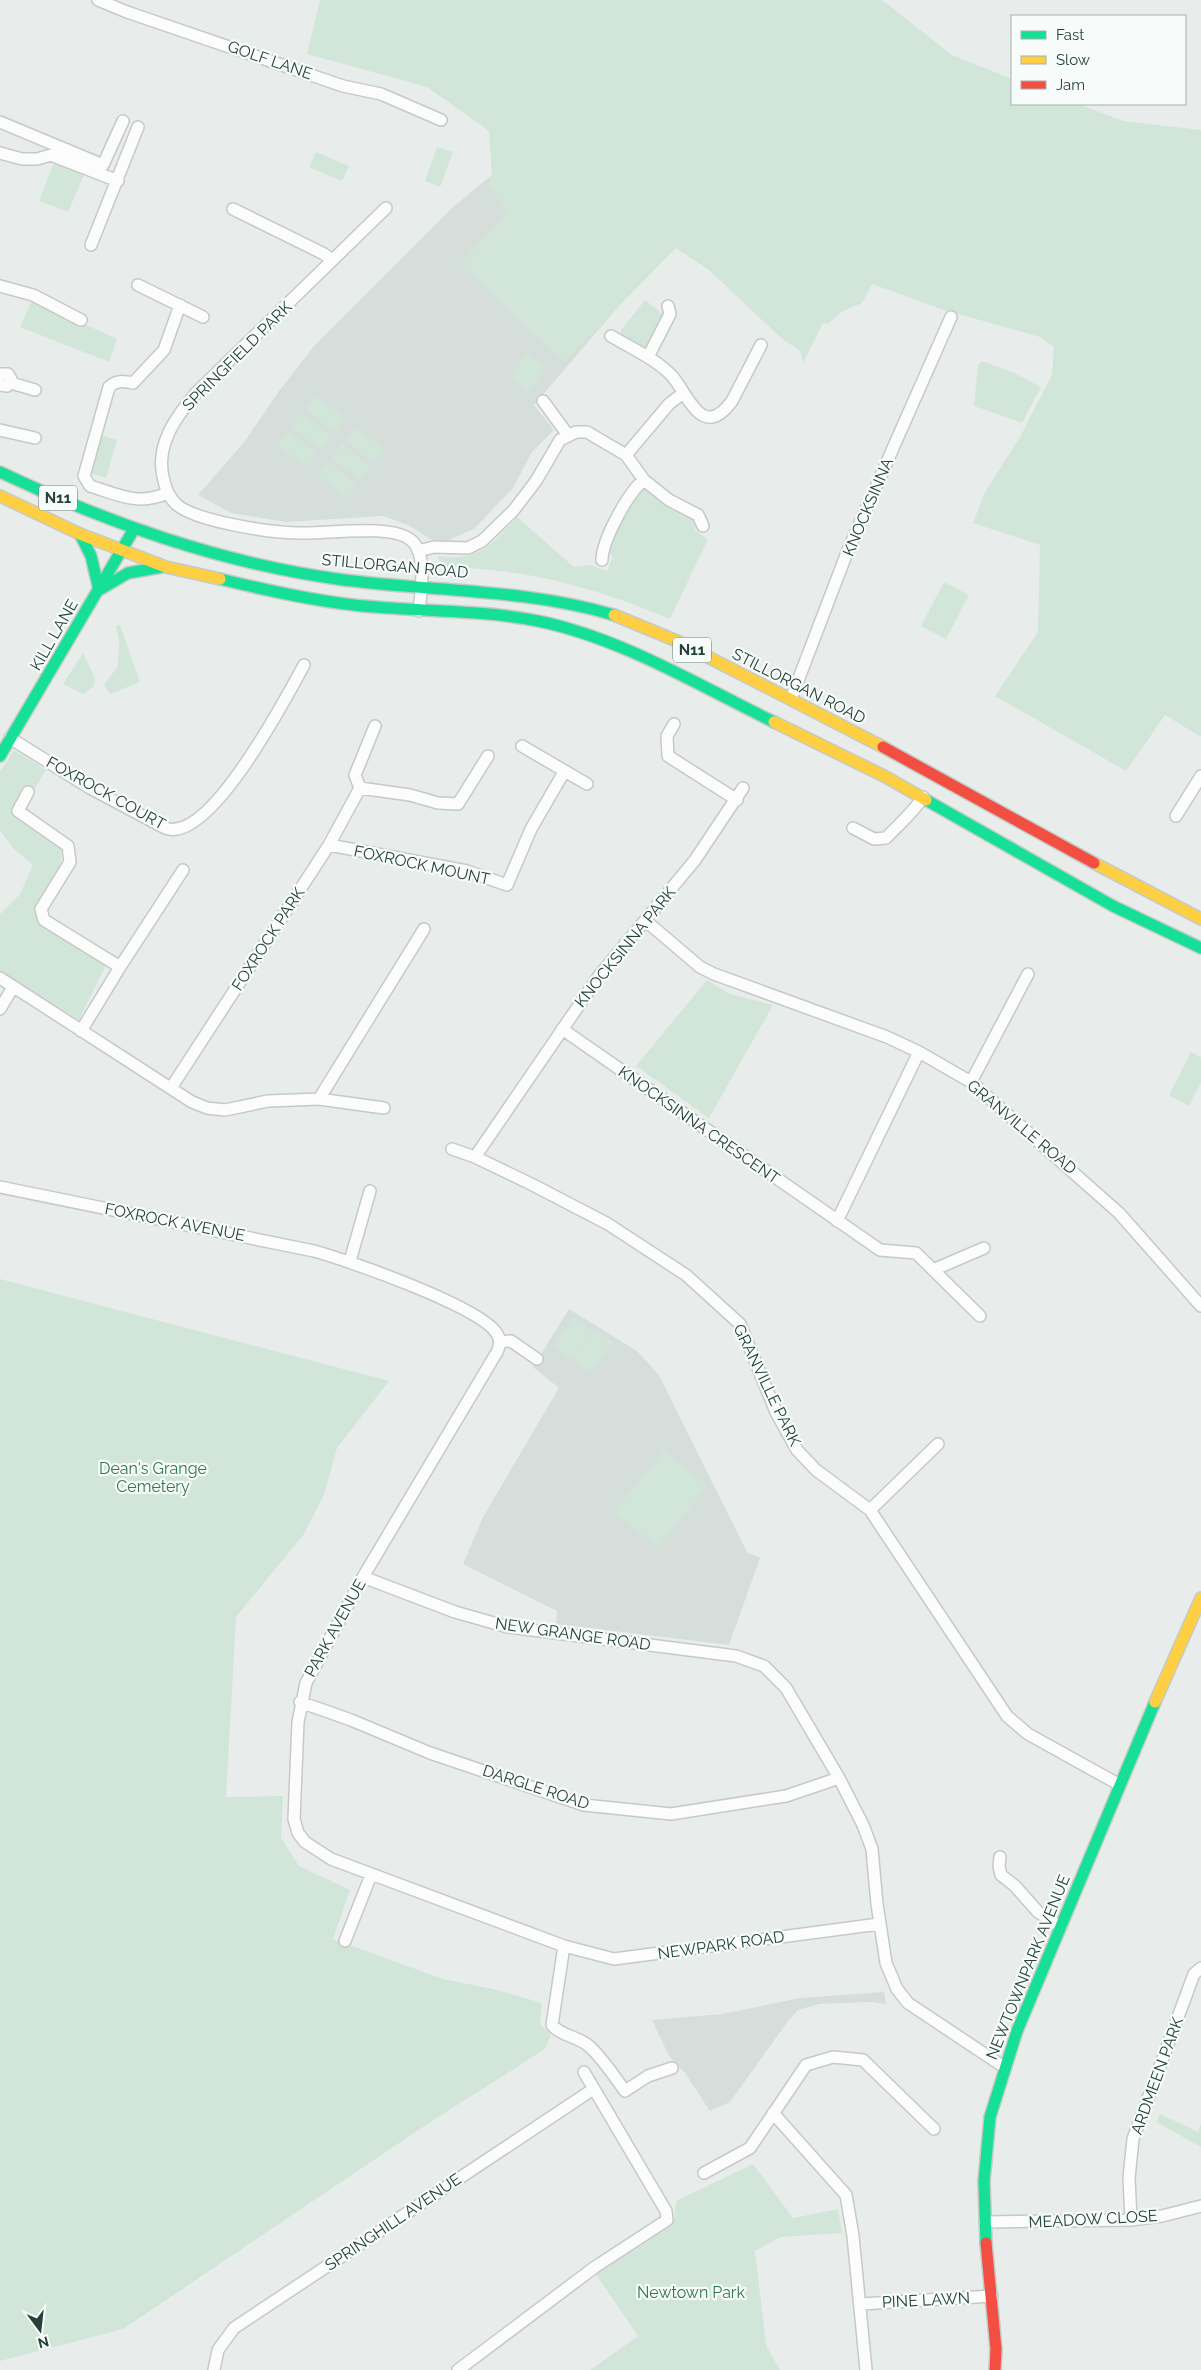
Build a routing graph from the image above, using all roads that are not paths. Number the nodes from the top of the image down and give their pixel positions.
1 (98, 0) edge
2 (441, 120) dead end
3 (123, 121) dead end
4 (0, 122) edge
5 (138, 127) dead end
6 (0, 153) edge
7 (118, 181) junction
8 (386, 208) dead end
9 (233, 209) dead end
10 (91, 245) dead end
11 (332, 260) junction
12 (138, 285) dead end
13 (0, 286) edge
14 (180, 305) junction
15 (668, 306) dead end
16 (203, 317) dead end
17 (951, 317) dead end
18 (82, 320) dead end
19 (611, 336) dead end
20 (761, 345) dead end
21 (648, 357) junction
22 (0, 374) edge
23 (5, 384) edge
24 (35, 390) dead end
25 (682, 394) junction
26 (543, 401) dead end
27 (0, 430) edge
28 (568, 435) junction
29 (35, 438) dead end
30 (626, 455) junction
31 (0, 472) edge
32 (644, 480) junction
33 (168, 493) junction
34 (0, 496) edge
35 (704, 526) dead end
36 (134, 529) junction
37 (80, 534) junction
38 (418, 550) junction
39 (122, 551) junction
40 (602, 560) dead end
41 (166, 567) junction
42 (421, 586) junction
43 (99, 590) junction
44 (419, 611) junction
45 (304, 665) dead end
46 (791, 699) junction
47 (674, 724) dead end
48 (375, 726) dead end
49 (10, 738) junction
50 (522, 746) dead end
51 (1, 754) edge
52 (488, 756) dead end
53 (564, 772) junction
54 (1201, 776) edge
55 (587, 784) dead end
56 (360, 788) junction
57 (743, 788) dead end
58 (28, 792) dead end
59 (923, 797) junction
60 (736, 800) junction
61 (1176, 816) dead end
62 (853, 828) dead end
63 (329, 845) junction
64 (183, 870) dead end
65 (1201, 919) edge
66 (646, 921) junction
67 (424, 929) dead end
68 (1201, 948) edge
69 (120, 966) junction
70 (1028, 974) dead end
71 (0, 978) edge
72 (13, 987) junction
73 (0, 1009) edge
74 (562, 1029) junction
75 (81, 1032) junction
76 (919, 1052) junction
77 (971, 1082) junction
78 (171, 1088) junction
79 (319, 1099) junction
80 (384, 1108) dead end
81 (452, 1149) dead end
82 (475, 1157) junction
83 (0, 1187) edge
84 (370, 1191) dead end
85 (837, 1221) junction
86 (984, 1248) dead end
87 (350, 1261) junction
88 (933, 1270) junction
89 (1201, 1306) edge
90 (980, 1316) dead end
91 (500, 1342) junction
92 (537, 1359) dead end
93 (938, 1444) dead end
94 (870, 1510) junction
95 (363, 1577) junction
96 (1201, 1598) edge
97 (300, 1702) junction
98 (839, 1778) junction
99 (1120, 1785) junction
100 (305, 1842) joint
101 (1000, 1857) dead end
102 (372, 1875) junction
103 (879, 1924) junction
104 (1061, 1927) junction
105 (345, 1942) dead end
106 (564, 1946) junction
107 (1201, 1968) edge
108 (1004, 2067) junction
109 (672, 2068) dead end
110 (584, 2072) dead end
111 (592, 2090) junction
112 (773, 2113) junction
113 (934, 2129) dead end
114 (704, 2173) dead end
115 (1201, 2206) edge
116 (1132, 2220) junction
117 (985, 2222) junction
118 (992, 2296) junction
119 (861, 2304) junction
120 (214, 2370) edge
121 (458, 2370) edge
122 (866, 2370) edge
123 (995, 2370) edge

1 - 2 street, GOLF LANE
3 - 4 street
5 - 7 street
6 - 7 street
7 - 10 street
8 - 11 street, SPRINGFIELD PARK
9 - 11 street
11 - 33 street, SPRINGFIELD PARK
12 - 14 street
13 - 18 street
14 - 16 street
14 - 33 street
15 - 21 street
17 - 46 street, KNOCKSINNA
19 - 21 street
20 - 25 street
21 - 25 street
22 - 23 street
23 - 24 street
25 - 30 street
26 - 28 street
27 - 29 street
28 - 30 street
28 - 38 street
30 - 32 street
31 - 36 main road, STILLORGAN ROAD / N11
32 - 35 street
32 - 40 street
33 - 38 street, SPRINGFIELD PARK
34 - 37 main road, N11
36 - 39 main road, KILL LANE
36 - 42 main road, STILLORGAN ROAD / N11
37 - 39 main road, N11
37 - 43 main road
38 - 42 street
39 - 41 main road, N11
39 - 43 main road, KILL LANE
41 - 43 main road
41 - 44 main road, N11
42 - 44 street
42 - 46 main road, STILLORGAN ROAD / N11
43 - 49 main road, KILL LANE
44 - 59 main road, N11
45 - 49 street, FOXROCK COURT
46 - 65 main road, STILLORGAN ROAD / N11
47 - 60 street
48 - 56 street
49 - 51 main road, KILL LANE
50 - 53 street
52 - 56 street
53 - 55 street
53 - 63 street, FOXROCK MOUNT
54 - 61 street
56 - 63 street, FOXROCK PARK
57 - 60 street, KNOCKSINNA PARK
58 - 69 street
59 - 62 street
59 - 68 main road, N11
60 - 66 street, KNOCKSINNA PARK
63 - 78 street, FOXROCK PARK
64 - 69 street
66 - 74 street, KNOCKSINNA PARK
66 - 76 street, GRANVILLE ROAD
67 - 79 street
69 - 75 street
70 - 77 street
71 - 72 street
72 - 73 street
72 - 75 street
74 - 82 street, KNOCKSINNA PARK
74 - 85 street, KNOCKSINNA CRESCENT
75 - 78 street
76 - 77 street, GRANVILLE ROAD
76 - 85 street
77 - 89 street, GRANVILLE ROAD
78 - 79 street
79 - 80 street
81 - 82 street, GRANVILLE PARK
82 - 94 street, GRANVILLE PARK
83 - 87 street, FOXROCK AVENUE
84 - 87 street
85 - 88 street, KNOCKSINNA CRESCENT
86 - 88 street
87 - 91 street, FOXROCK AVENUE
88 - 90 street
91 - 92 street
91 - 95 street, PARK AVENUE
93 - 94 street
94 - 99 street, GRANVILLE PARK
95 - 97 street, PARK AVENUE
95 - 98 street, NEW GRANGE ROAD
96 - 99 main road, NEWTOWNPARK AVENUE
97 - 98 street, DARGLE ROAD
97 - 100 street, PARK AVENUE
98 - 103 street, NEW GRANGE ROAD
99 - 104 main road, NEWTOWNPARK AVENUE
100 - 102 street, NEWPARK ROAD
101 - 104 street
102 - 105 street
102 - 106 street, NEWPARK ROAD
103 - 106 street, NEWPARK ROAD
103 - 108 street, NEW GRANGE ROAD
104 - 108 main road, NEWTOWNPARK AVENUE
106 - 109 street
107 - 116 street, ARDMEEN PARK
108 - 117 main road, NEWTOWNPARK AVENUE
110 - 111 street
111 - 120 street, SPRINGHILL AVENUE
111 - 121 street
112 - 113 street
112 - 114 street
112 - 119 street, PINE LAWN
115 - 116 street, MEADOW CLOSE
116 - 117 street, MEADOW CLOSE
117 - 118 main road, NEWTOWNPARK AVENUE
118 - 119 street, PINE LAWN
118 - 123 main road, NEWTOWNPARK AVENUE
119 - 122 street, PINE LAWN

